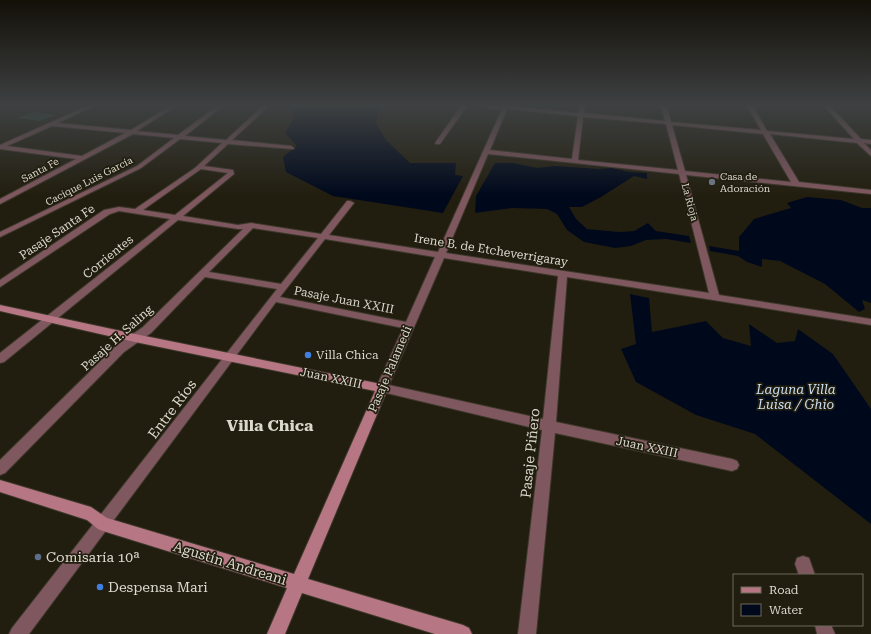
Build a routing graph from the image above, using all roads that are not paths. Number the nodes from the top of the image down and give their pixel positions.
1 (26, 136) edge
2 (125, 136) edge
3 (158, 136) edge
4 (233, 136) edge
5 (443, 136) edge
6 (493, 136) edge
7 (579, 136) edge
8 (672, 136) edge
9 (767, 136) edge
10 (802, 136) edge
11 (853, 136) edge
12 (179, 137) junction
13 (227, 141) junction
14 (858, 141) junction
15 (871, 142) edge
16 (438, 143) dead end
17 (0, 147) edge
18 (291, 148) dead end
19 (486, 152) junction
20 (871, 154) edge
21 (82, 158) junction
22 (576, 160) junction
23 (199, 167) junction
24 (682, 172) junction
25 (796, 184) junction
26 (871, 192) edge
27 (0, 196) edge
28 (9, 198) junction
29 (0, 202) edge
30 (350, 203) dead end
31 (107, 212) joint
32 (136, 212) junction
33 (176, 218) junction
34 (251, 225) junction
35 (0, 235) edge
36 (324, 237) junction
37 (439, 256) junction
38 (202, 274) junction
39 (563, 275) junction
40 (0, 284) edge
41 (283, 287) junction
42 (715, 298) junction
43 (274, 299) junction
44 (0, 308) edge
45 (49, 320) junction
46 (871, 322) edge
47 (408, 326) junction
48 (135, 338) junction
49 (231, 357) junction
50 (0, 359) edge
51 (382, 388) junction
52 (549, 426) junction
53 (732, 465) dead end
54 (0, 469) edge
55 (0, 486) edge
56 (104, 524) junction
57 (297, 583) junction
58 (18, 634) edge
59 (276, 634) edge
60 (464, 634) edge
61 (527, 634) edge

1 - 17 street
2 - 21 street, Santa Fe
3 - 12 street
4 - 13 street
5 - 16 street
6 - 19 street, Pasaje Palamedi
7 - 22 street
8 - 24 street, La Rioja
9 - 25 street
10 - 14 street
11 - 14 street
12 - 13 street
12 - 35 street, Cacique Luis García
13 - 18 street
13 - 23 street
14 - 15 street
14 - 20 street
17 - 21 street
19 - 22 street
19 - 37 street, Pasaje Palamedi
21 - 28 street, Santa Fe
22 - 24 street
23 - 32 street
23 - 33 street, Corrientes
24 - 25 street
24 - 42 street, La Rioja
25 - 26 street
27 - 28 street
28 - 29 street, Santa Fe
30 - 36 street, Entre Ríos
31 - 32 street, Irene B. de Etcheverrigaray
31 - 40 street, Pasaje Santa Fe
32 - 33 street, Irene B. de Etcheverrigaray
33 - 34 street, Irene B. de Etcheverrigaray
33 - 45 street, Corrientes
34 - 36 street, Irene B. de Etcheverrigaray
34 - 38 street, Pasaje H. Saling
36 - 37 street, Irene B. de Etcheverrigaray
36 - 41 street, Entre Ríos
37 - 39 street, Irene B. de Etcheverrigaray
37 - 47 street, Pasaje Palamedi
38 - 41 street, Pasaje Juan XXIII
38 - 48 street, Pasaje H. Saling
39 - 42 street, Irene B. de Etcheverrigaray
39 - 52 street, Pasaje Piñero
41 - 43 street, Entre Ríos
42 - 46 street, Irene B. de Etcheverrigaray
43 - 47 street, Pasaje Juan XXIII
43 - 49 street, Entre Ríos
44 - 45 street, Juan XXIII
45 - 48 street, Juan XXIII
45 - 50 street, Corrientes
47 - 51 street, Pasaje Palamedi
48 - 49 street, Juan XXIII
48 - 54 street, Pasaje H. Saling
49 - 51 street, Juan XXIII
49 - 56 street, Entre Ríos
51 - 52 street, Juan XXIII
51 - 57 street, Pasaje Palamedi
52 - 53 street, Juan XXIII
52 - 61 street, Pasaje Piñero
55 - 56 street, Agustín Andreani
56 - 57 street, Agustín Andreani
56 - 58 street, Entre Ríos
57 - 59 street, Pasaje Palamedi
57 - 60 street, Agustín Andreani

